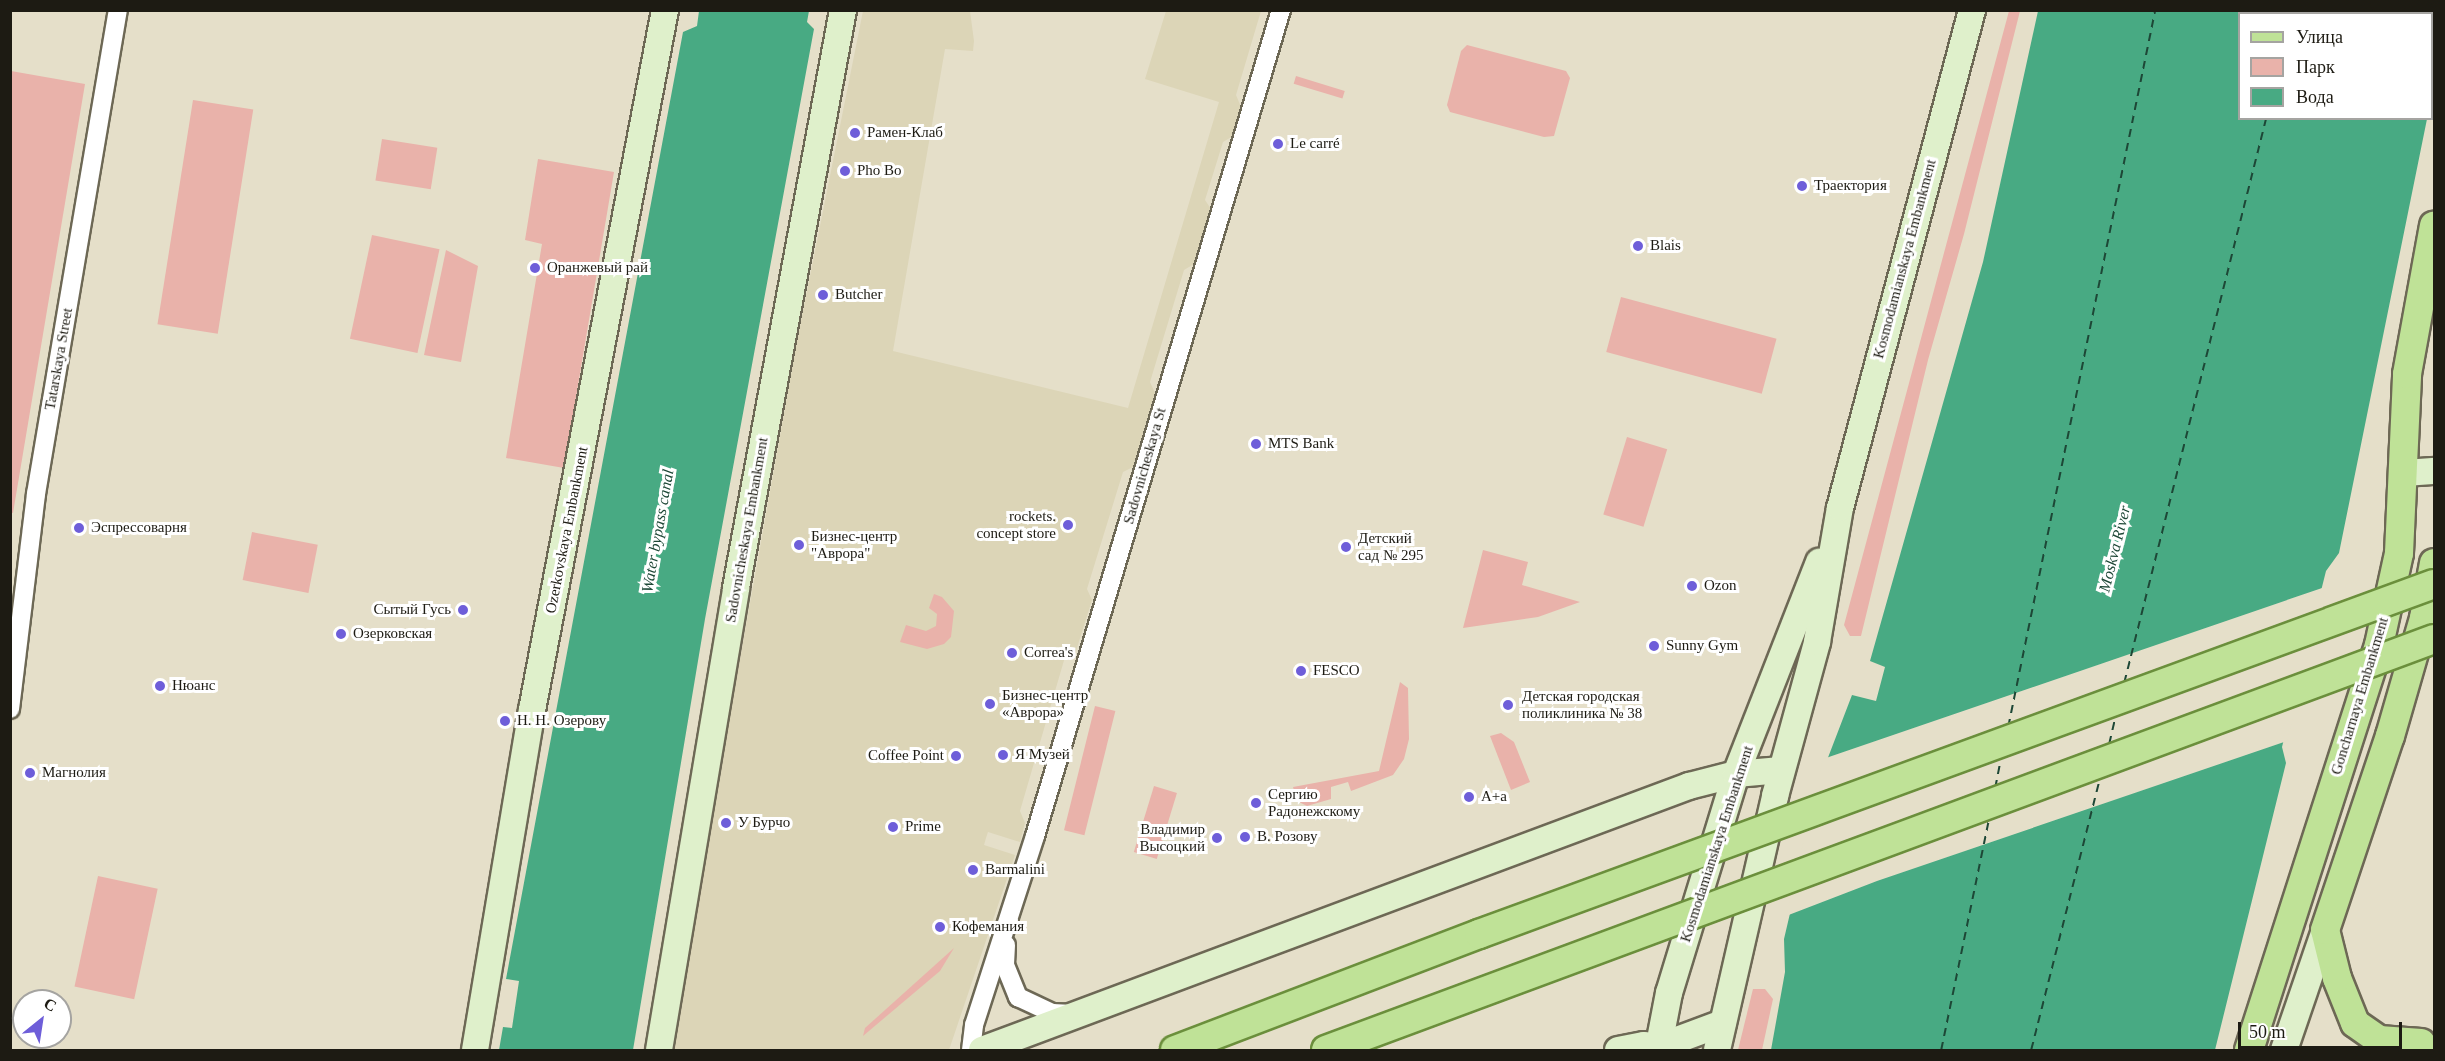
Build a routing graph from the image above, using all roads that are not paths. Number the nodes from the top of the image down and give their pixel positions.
1 (118, 10) edge
2 (665, 10) edge
3 (843, 10) edge
4 (1281, 10) edge
5 (1972, 10) edge
6 (2434, 225) edge
7 (2434, 471) edge
8 (2403, 473) junction
9 (1840, 508) junction
10 (2434, 563) edge
11 (2434, 584) edge
12 (2434, 639) edge
13 (10, 709) edge
14 (1781, 770) junction
15 (1736, 774) junction
16 (1009, 922) junction
17 (2325, 930) junction
18 (1083, 1014) junction
19 (1723, 1023) junction
20 (2421, 1043) edge
21 (999, 1046) edge
22 (1660, 1049) edge
23 (475, 1050) edge
24 (659, 1050) edge
25 (971, 1050) edge
26 (982, 1050) edge
27 (1175, 1050) edge
28 (1326, 1050) edge
29 (1618, 1050) edge
30 (1717, 1050) edge
31 (2249, 1050) edge
32 (2284, 1050) edge

1 - 13 street, Tatarskaya Street
2 - 23 main road, Ozerkovskaya Embankment
3 - 24 main road, Sadovnicheskaya Embankment
4 - 16 street, Sadovnicheskaya St
5 - 9 main road, Kosmodamianskaya Embankment
6 - 8 main road, Goncharnaya Embankment
7 - 8 main road
8 - 31 main road, Goncharnaya Embankment
9 - 14 main road, Kosmodamianskaya Embankment
9 - 15 main road, Kosmodamianskaya Embankment
10 - 17 main road
11 - 27 main road, bridge
12 - 28 main road, bridge
14 - 15 main road
14 - 19 main road, Kosmodamianskaya Embankment
15 - 18 main road
15 - 22 main road, Kosmodamianskaya Embankment
16 - 18 street, Sadovnicheskaya St
16 - 25 street, Sadovnicheskaya St
17 - 20 main road
17 - 32 main road
18 - 21 main road
19 - 22 main road
19 - 30 main road, Kosmodamianskaya Embankment
21 - 26 main road
22 - 29 main road

